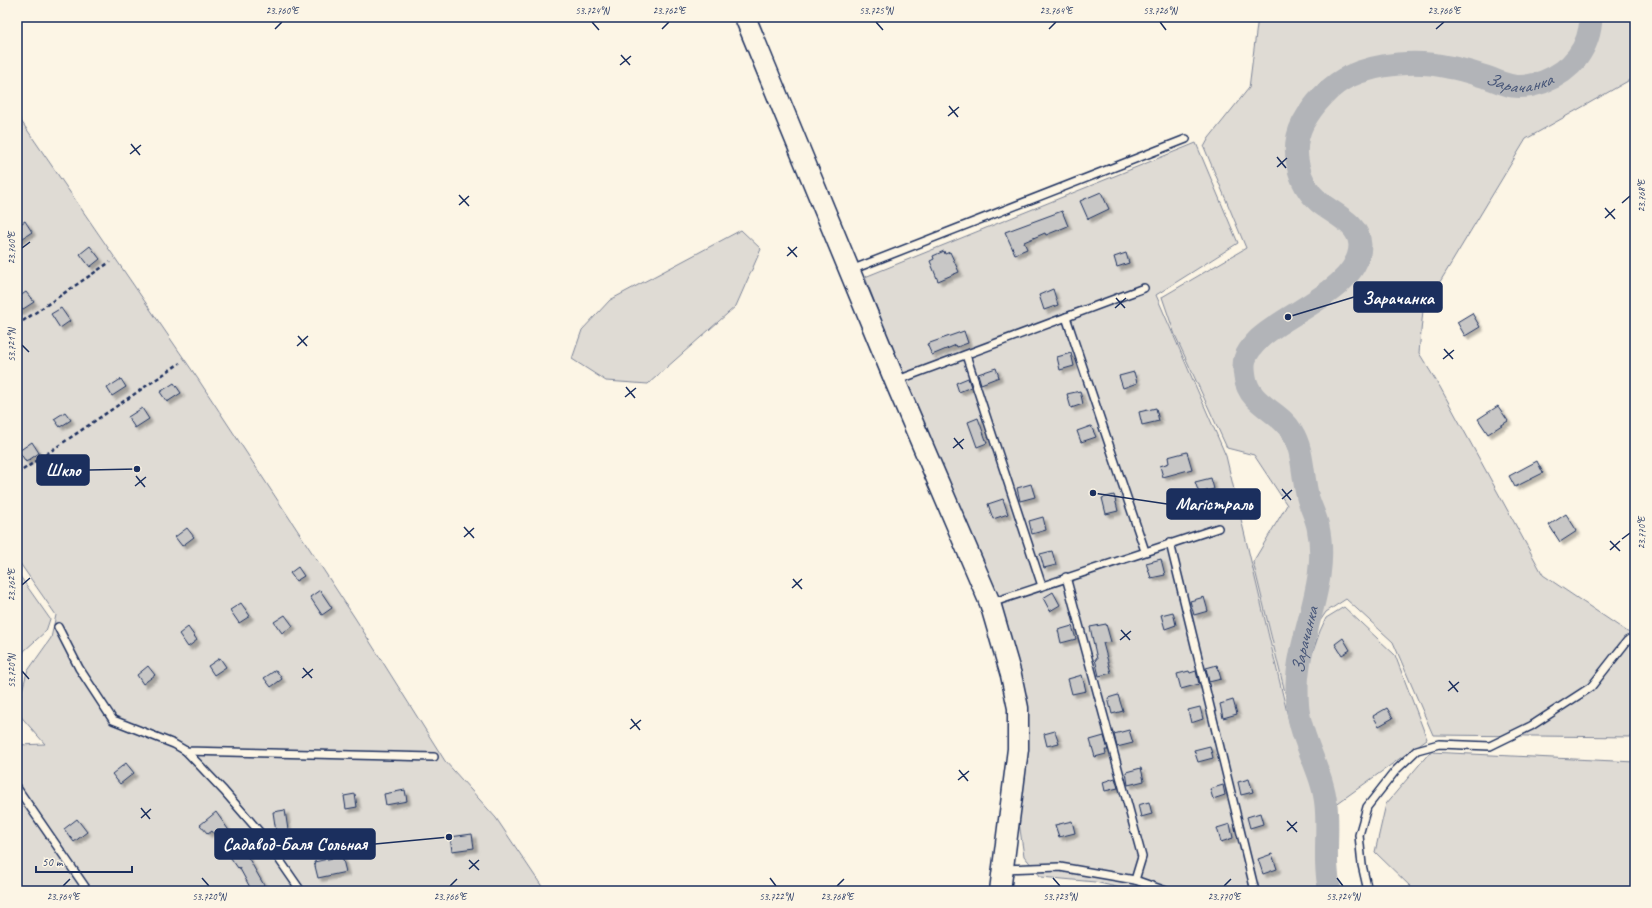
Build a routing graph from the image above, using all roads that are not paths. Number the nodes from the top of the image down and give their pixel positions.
1 (746, 17) edge
2 (1186, 139) dead end
3 (849, 271) junction
4 (1144, 288) dead end
5 (1066, 317) junction
6 (966, 355) junction
7 (895, 381) junction
8 (1218, 528) dead end
9 (1170, 543) junction
10 (1145, 551) junction
11 (1066, 577) junction
12 (1042, 586) junction
13 (990, 603) junction
14 (58, 627) dead end
15 (1635, 637) edge
16 (186, 751) junction
17 (434, 757) dead end
18 (17, 788) edge
19 (1003, 868) junction
20 (1135, 880) junction
21 (88, 891) edge
22 (300, 891) edge
23 (1000, 891) edge
24 (1166, 891) edge
25 (1256, 891) edge
26 (1368, 891) edge

1 - 3 street
2 - 3 lane
3 - 7 street
4 - 5 lane
5 - 6 lane
5 - 10 lane
6 - 7 lane
6 - 12 lane
7 - 13 street
8 - 9 lane
9 - 10 lane
9 - 25 lane
10 - 11 lane
11 - 12 lane
11 - 20 lane
12 - 13 lane
13 - 19 street
14 - 16 lane
15 - 26 lane
16 - 17 lane
16 - 22 lane
18 - 21 lane
19 - 20 lane
19 - 23 street
20 - 24 lane

